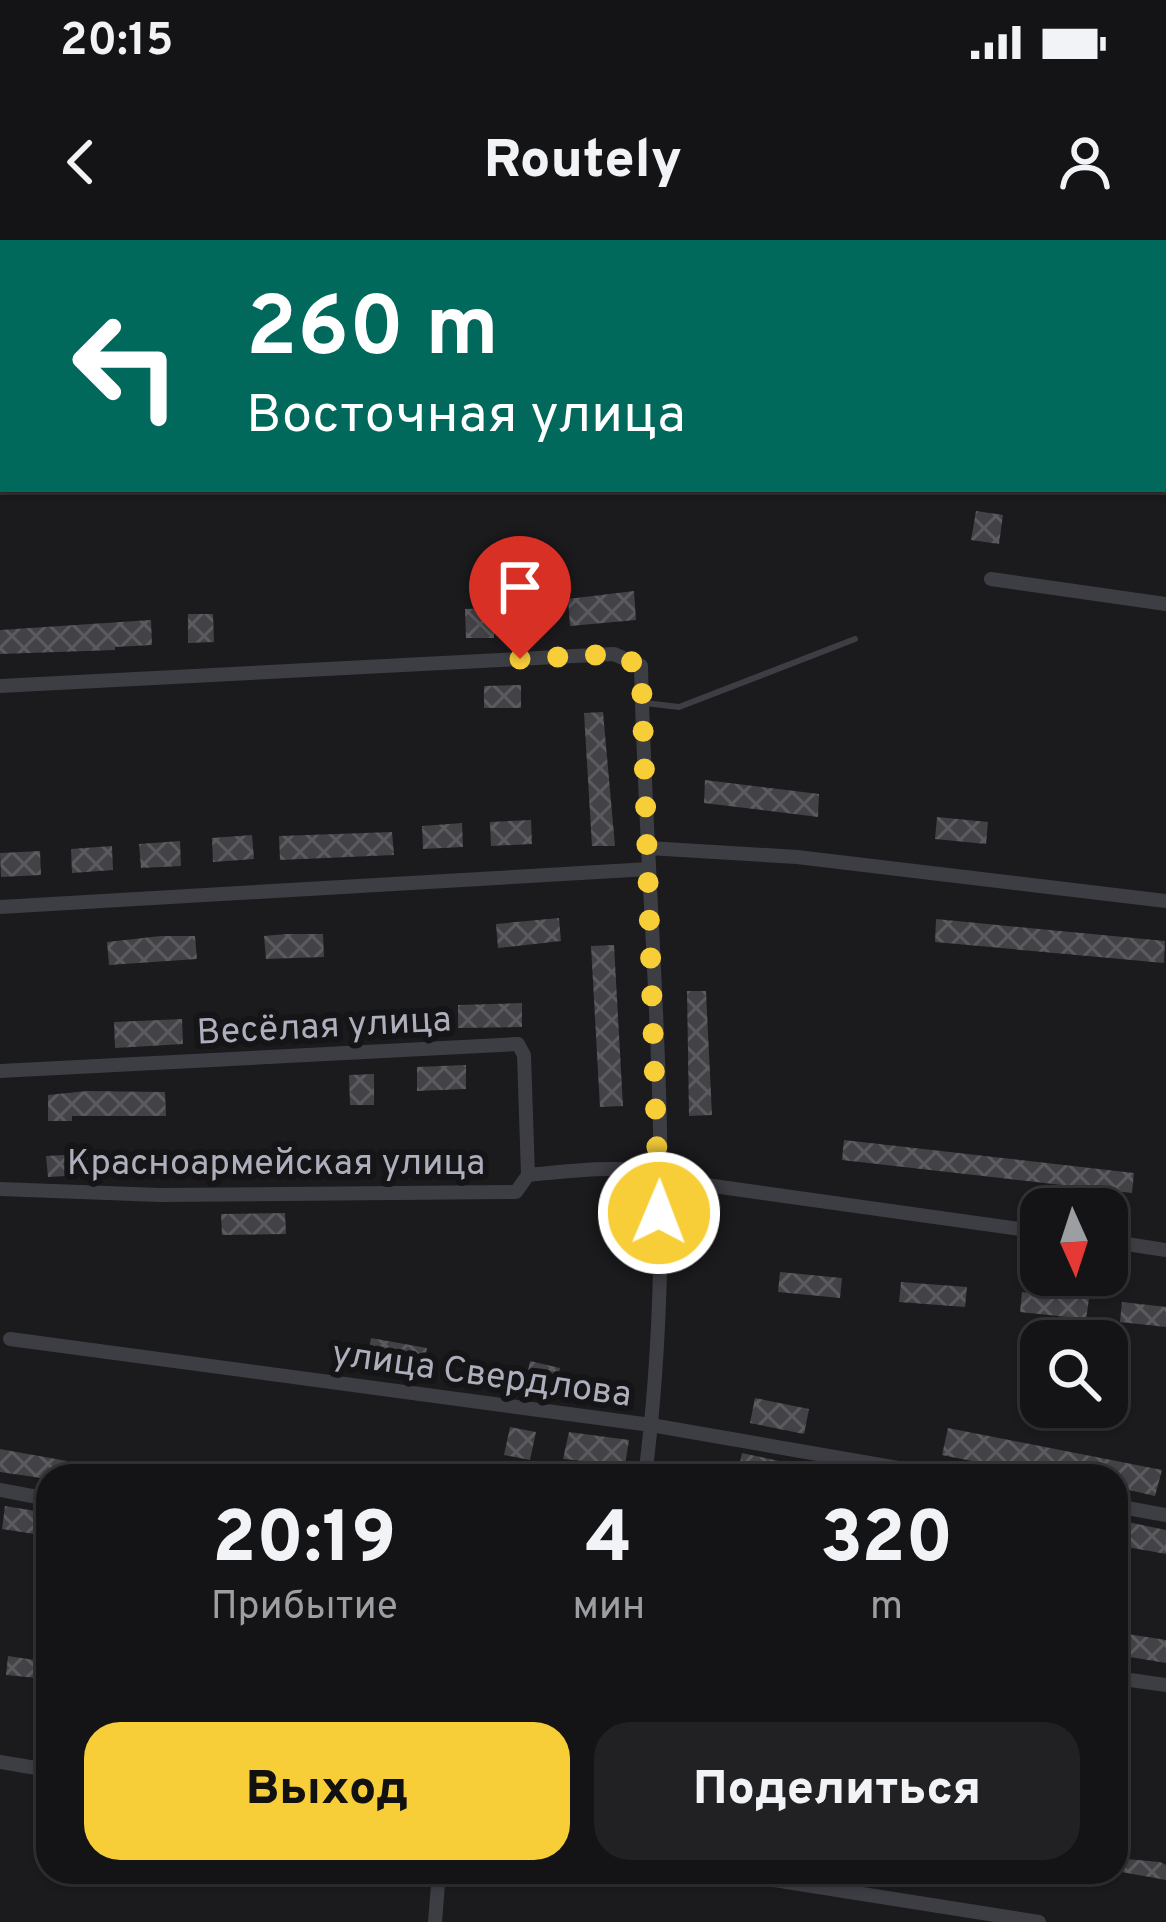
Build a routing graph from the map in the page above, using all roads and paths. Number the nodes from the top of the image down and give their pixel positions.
1 (991, 579) dead end
2 (1166, 604) edge
3 (855, 639) dead end
4 (0, 686) edge
5 (642, 702) junction
6 (648, 848) junction
7 (649, 869) junction
8 (1166, 901) edge
9 (0, 907) edge
10 (0, 1071) edge
11 (661, 1171) junction
12 (528, 1175) junction
13 (0, 1189) edge
14 (1020, 1229) edge
15 (1128, 1244) edge
16 (1166, 1250) edge
17 (10, 1339) dead end
18 (652, 1425) junction
19 (647, 1464) edge
20 (875, 1464) edge
21 (0, 1490) edge
22 (36, 1497) edge
23 (1128, 1508) edge
24 (1166, 1515) edge
25 (1128, 1680) edge
26 (1166, 1685) edge
27 (0, 1762) edge
28 (36, 1768) edge
29 (438, 1884) edge
30 (800, 1884) edge
31 (435, 1922) edge
32 (1039, 1922) edge

1 - 2 street
3 - 5 lane
4 - 5 street
5 - 6 street
6 - 7 street
6 - 8 street
7 - 9 street
7 - 11 street
10 - 12 street, Весёлая улица
11 - 12 street, Красноармейская улица
11 - 14 street, Красноармейская улица
11 - 18 street
12 - 13 street, Красноармейская улица
15 - 16 street
17 - 18 street, улица Свердлова
18 - 19 street
18 - 20 street, улица Свердлова
21 - 22 street
23 - 24 street
25 - 26 street
27 - 28 street
29 - 31 street
30 - 32 street

